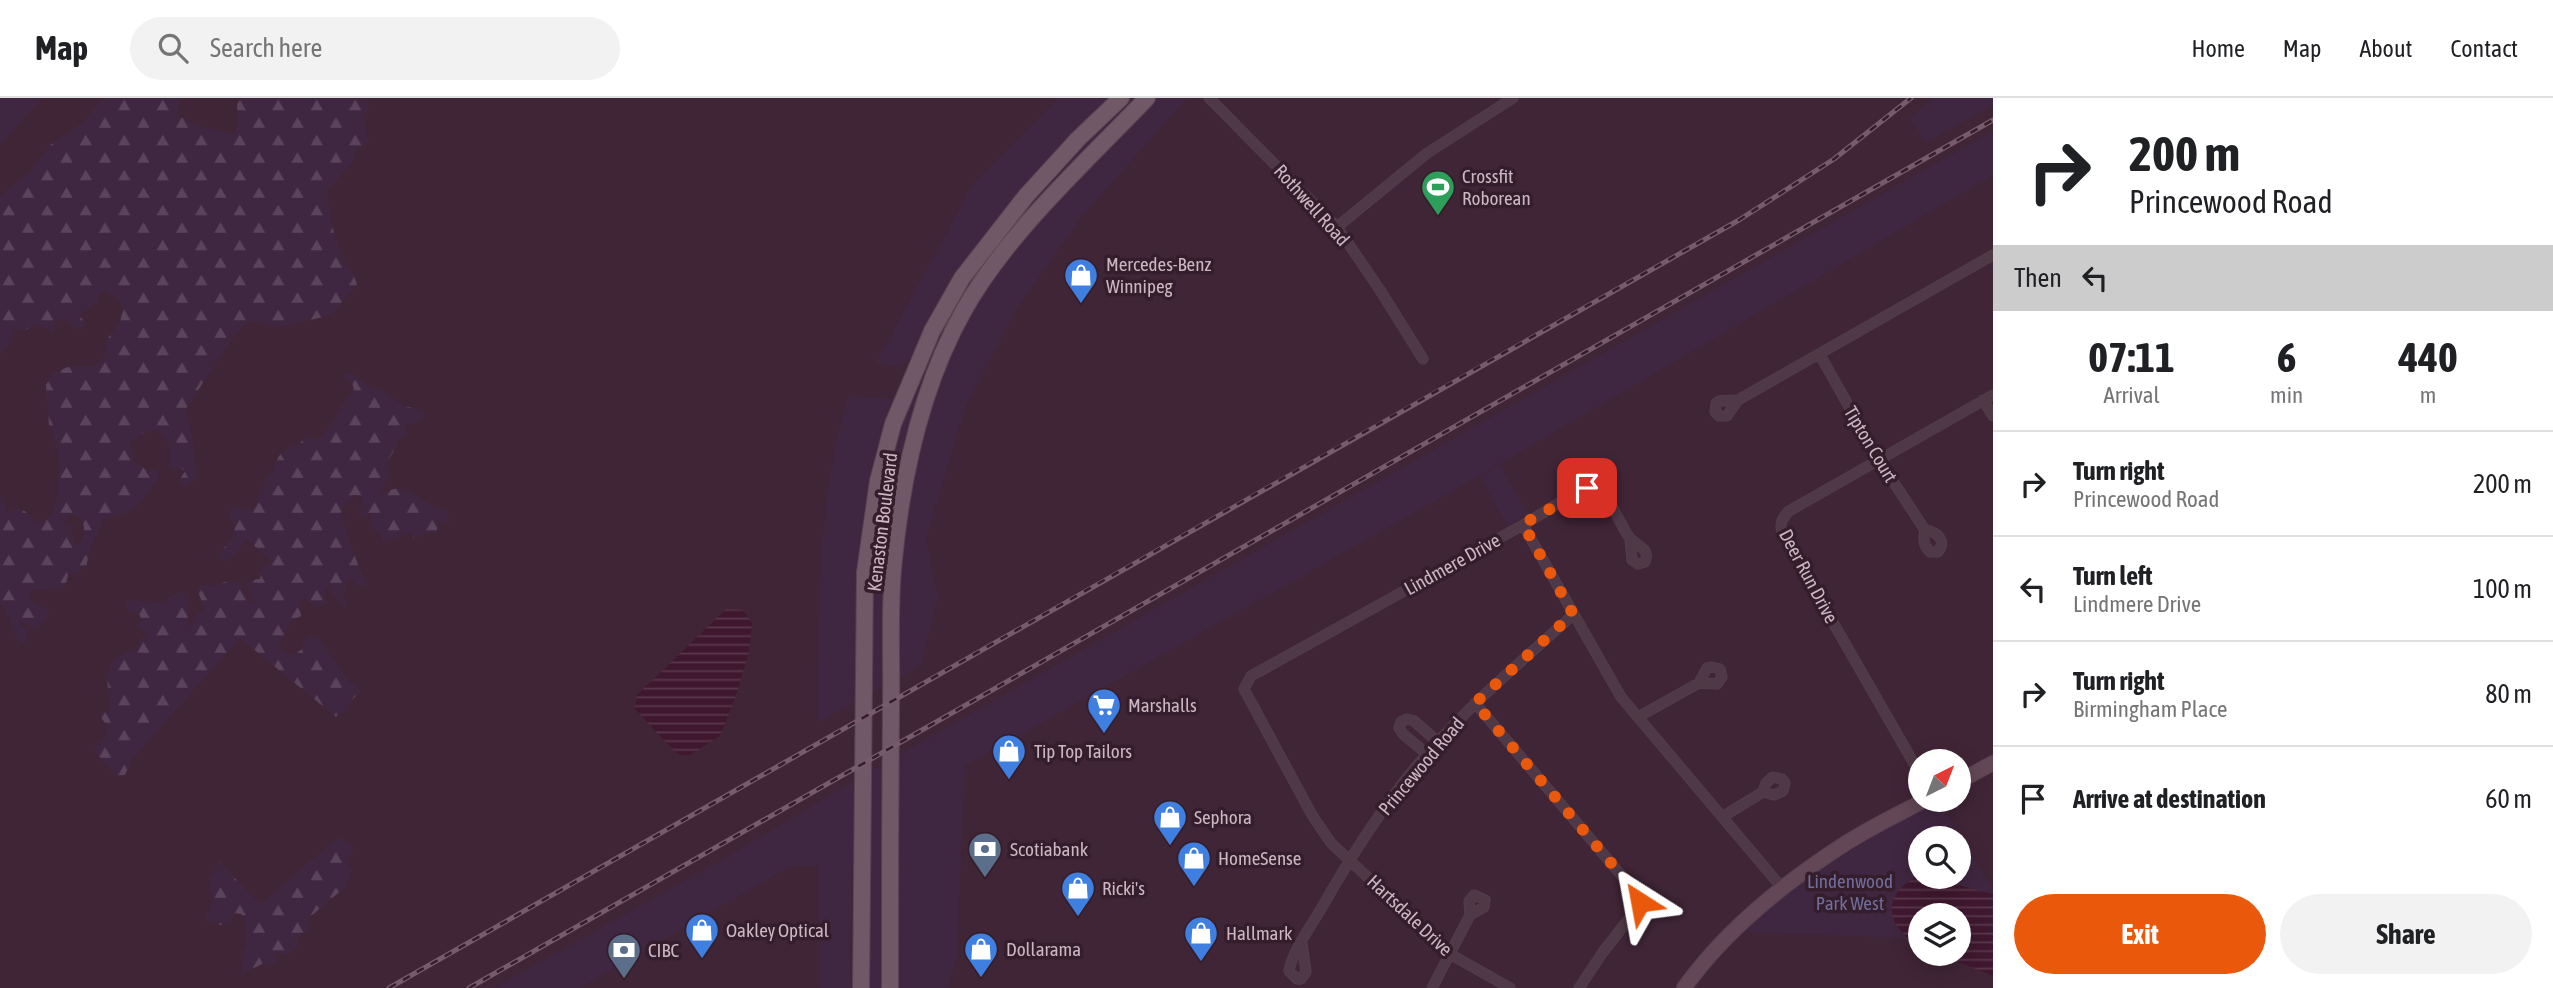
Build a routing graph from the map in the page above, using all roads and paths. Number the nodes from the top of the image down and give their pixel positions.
1 (1121, 98) edge
2 (1147, 98) edge
3 (1209, 98) edge
4 (1513, 98) edge
5 (1336, 227) junction
6 (1993, 255) edge
7 (1820, 355) junction
8 (1423, 359) dead end
9 (1993, 394) edge
10 (1738, 400) dead end
11 (1983, 400) junction
12 (1993, 416) edge
13 (1879, 460) junction
14 (1523, 524) junction
15 (1925, 530) dead end
16 (1630, 539) dead end
17 (1573, 614) junction
18 (1699, 683) dead end
19 (1475, 703) junction
20 (1638, 717) junction
21 (1438, 742) junction
22 (1908, 753) edge
23 (1427, 754) junction
24 (1990, 769) edge
25 (1971, 777) edge
26 (1763, 792) dead end
27 (1908, 809) edge
28 (1722, 817) junction
29 (1349, 859) junction
30 (1783, 889) junction
31 (1470, 915) dead end
32 (1302, 943) dead end
33 (1450, 954) junction
34 (862, 988) edge
35 (890, 988) edge
36 (1432, 988) edge
37 (1510, 988) edge
38 (1579, 988) edge
39 (1684, 988) edge

1 - 34 main road, Kenaston Boulevard
2 - 35 main road, Kenaston Boulevard
3 - 5 street, Rothwell Road
4 - 5 street
5 - 8 street, Rothwell Road
6 - 7 street
7 - 10 street
7 - 13 street, Tipton Court
9 - 11 street, Deer Run Drive
11 - 12 street
11 - 13 street, Deer Run Drive
13 - 15 street, Tipton Court
13 - 22 street, Deer Run Drive
14 - 16 street
14 - 17 street, Lindmere Drive
14 - 29 street, Lindmere Drive
17 - 19 street, Princewood Road
17 - 20 street, Lindmere Drive
18 - 20 street
19 - 21 street, Princewood Road
19 - 38 street
20 - 28 street, Lindmere Drive
21 - 23 street, Princewood Road
21 - 23 street
23 - 29 street, Princewood Road
24 - 25 street
26 - 28 street
27 - 30 street
28 - 30 street, Lindmere Drive
29 - 32 street, Princewood Road
29 - 33 street, Hartsdale Drive
30 - 39 street
31 - 33 street
33 - 36 street
33 - 37 street, Hartsdale Drive

